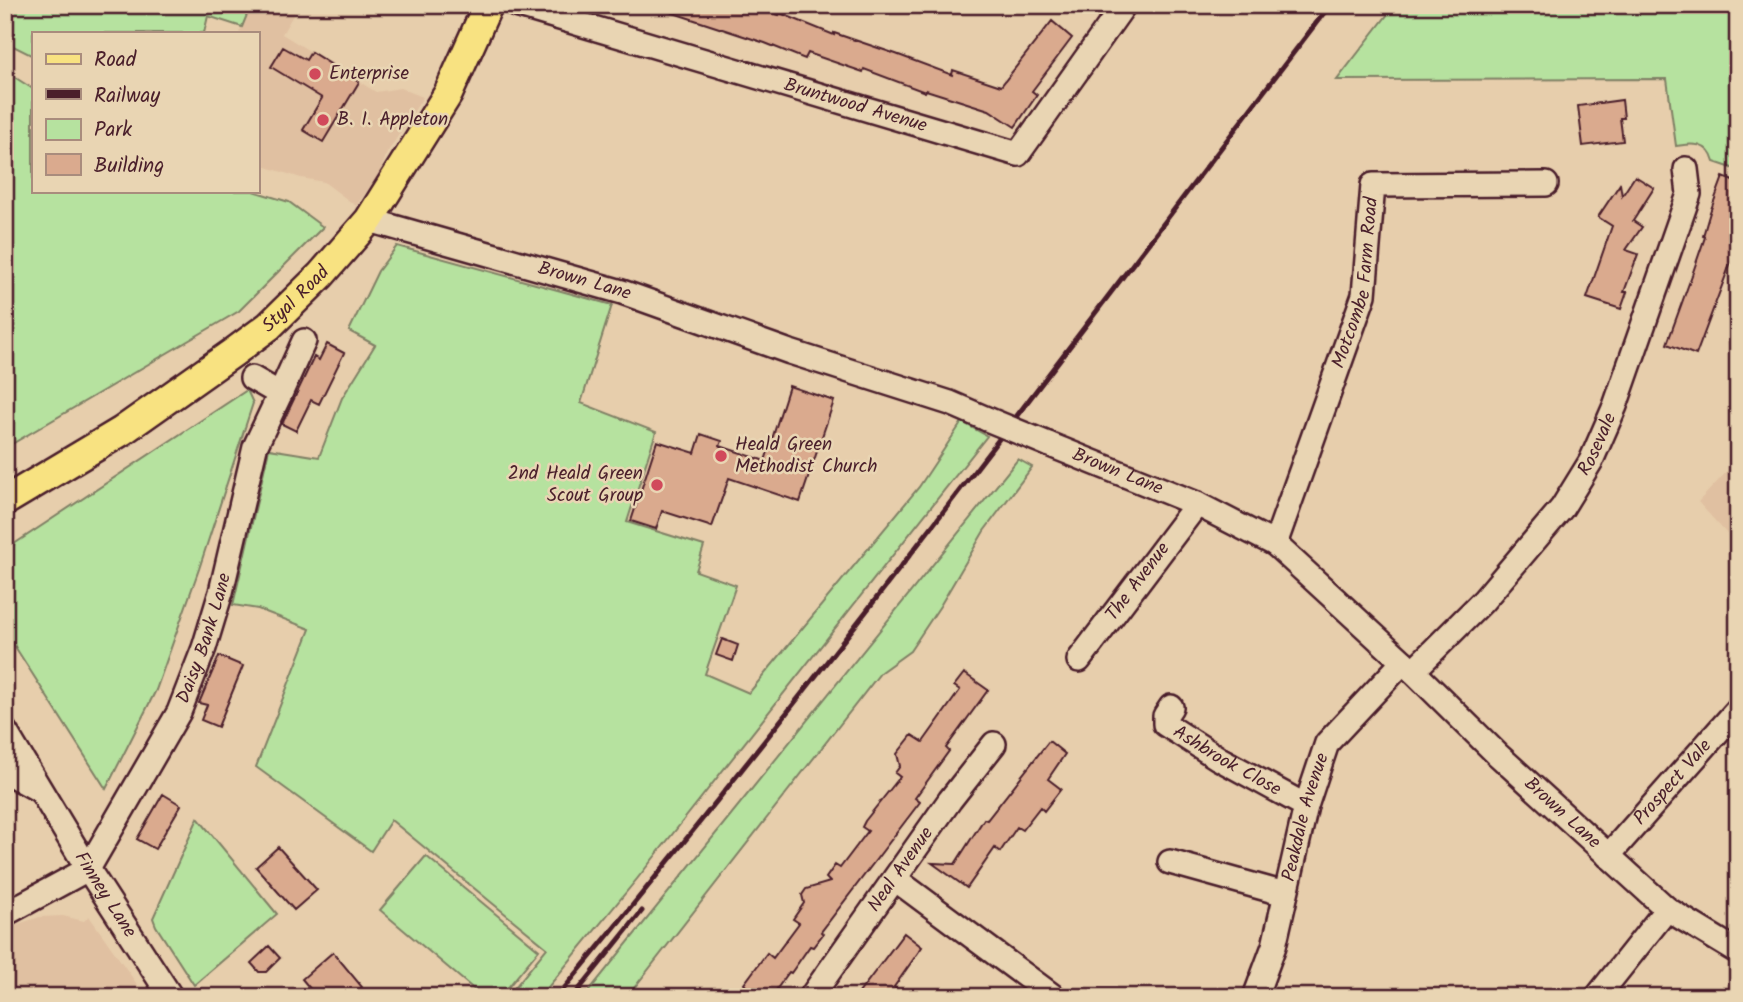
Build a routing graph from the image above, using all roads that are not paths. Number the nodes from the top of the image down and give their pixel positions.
1 (488, 5) edge
2 (516, 5) edge
3 (1124, 5) edge
4 (1686, 169) dead end
5 (1546, 184) dead end
6 (369, 220) junction
7 (304, 341) dead end
8 (252, 378) dead end
9 (280, 394) junction
10 (5, 501) edge
11 (1196, 504) junction
12 (1275, 544) junction
13 (1079, 660) dead end
14 (1408, 666) junction
15 (1171, 707) dead end
16 (1738, 709) edge
17 (5, 731) edge
18 (994, 744) dead end
19 (5, 768) edge
20 (41, 791) junction
21 (1306, 806) junction
22 (1608, 856) junction
23 (1170, 862) dead end
24 (88, 869) junction
25 (895, 879) junction
26 (1285, 894) junction
27 (1667, 909) junction
28 (5, 914) edge
29 (1738, 951) edge
30 (171, 997) edge
31 (811, 997) edge
32 (1054, 997) edge
33 (1255, 997) edge
34 (1597, 997) edge

1 - 6 main road, Styal Road
2 - 3 street, Bruntwood Avenue
4 - 14 street, Rosevale
5 - 12 street, Motcombe Farm Road
6 - 10 main road, Styal Road
6 - 11 street, Brown Lane, bridge
7 - 9 street, Daisy Bank Lane
8 - 9 street
9 - 24 street, Daisy Bank Lane
11 - 12 street, Brown Lane
11 - 13 street, The Avenue
12 - 14 street, Brown Lane
14 - 21 street, Peakdale Avenue
14 - 22 street, Brown Lane
15 - 21 street, Ashbrook Close
16 - 22 street, Prospect Vale
17 - 20 street, Finney Lane
18 - 25 street, Neal Avenue
19 - 20 street
20 - 24 street, Finney Lane
21 - 26 street, Peakdale Avenue
22 - 27 street, Brown Lane
23 - 26 street
24 - 28 street
24 - 30 street, Finney Lane
25 - 31 street, Neal Avenue
25 - 32 street
26 - 33 street, Peakdale Avenue
27 - 29 street, Brown Lane
27 - 34 street

